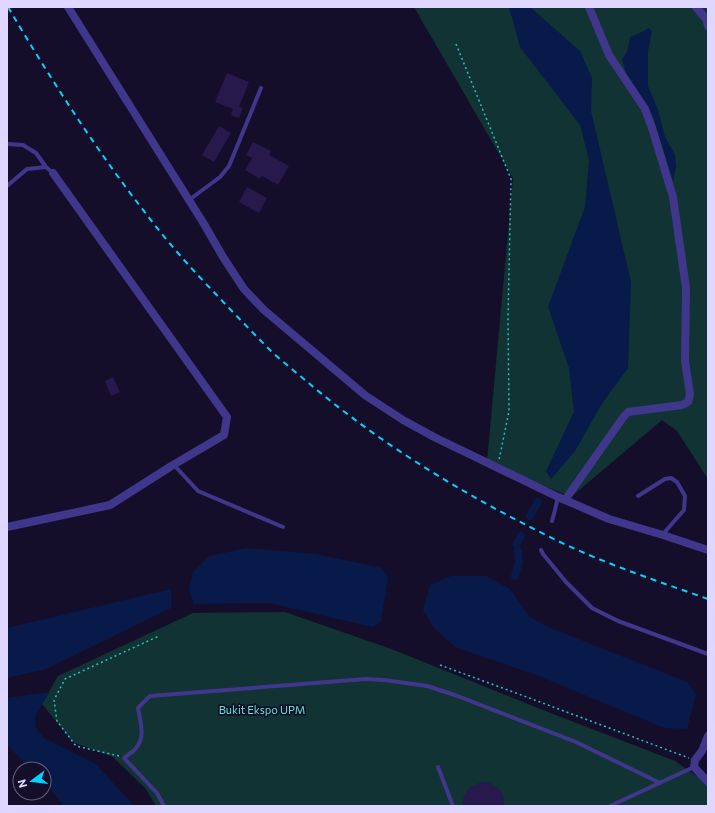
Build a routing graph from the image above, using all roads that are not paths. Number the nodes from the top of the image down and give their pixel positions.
1 (68, 7) edge
2 (589, 7) edge
3 (696, 7) edge
4 (708, 26) edge
5 (262, 88) dead end
6 (7, 144) edge
7 (46, 167) junction
8 (53, 173) joint
9 (7, 186) edge
10 (189, 200) junction
11 (173, 465) junction
12 (638, 496) dead end
13 (562, 498) junction
14 (552, 521) dead end
15 (7, 527) edge
16 (283, 527) dead end
17 (663, 535) junction
18 (541, 550) dead end
19 (708, 550) edge
20 (708, 654) edge
21 (708, 736) edge
22 (694, 764) junction
23 (438, 767) dead end
24 (708, 782) edge
25 (660, 783) junction
26 (164, 806) edge
27 (453, 806) edge
28 (610, 806) edge

1 - 10 street
2 - 13 street
3 - 4 street
5 - 10 lane
6 - 7 lane
7 - 8 lane
7 - 9 lane
8 - 11 street
10 - 13 street
11 - 15 street
11 - 16 lane
12 - 17 lane
13 - 14 lane
13 - 17 street
17 - 19 street
18 - 20 lane
21 - 22 street
22 - 24 street
22 - 25 lane
23 - 27 lane
25 - 26 lane
25 - 28 lane

